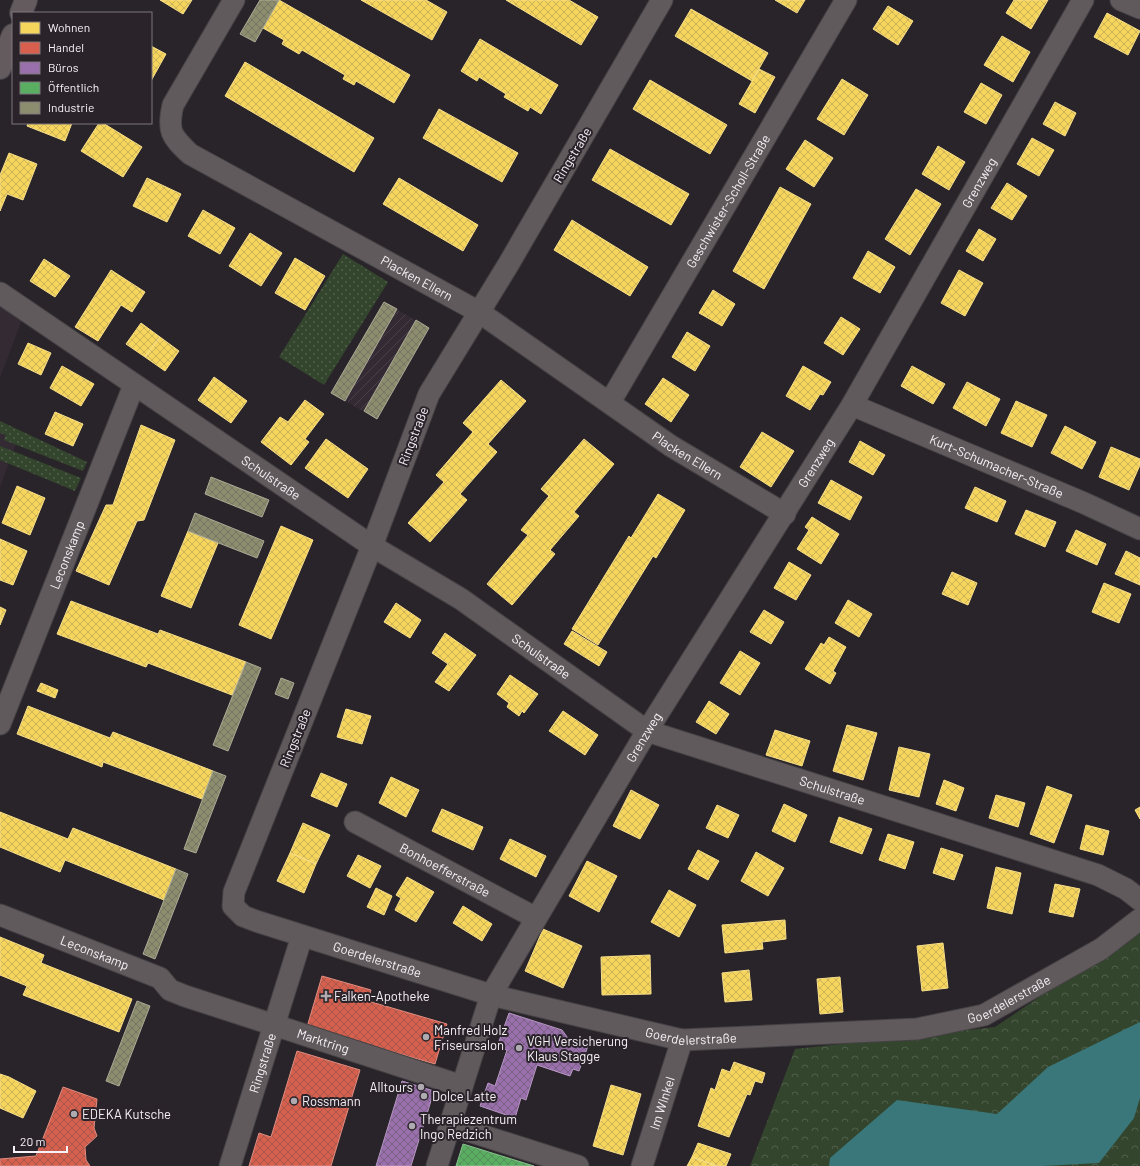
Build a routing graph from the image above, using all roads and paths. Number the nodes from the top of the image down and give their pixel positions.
1 (26, 0) edge
2 (234, 0) edge
3 (662, 0) edge
4 (846, 0) edge
5 (1083, 0) edge
6 (1122, 0) edge
7 (1140, 8) edge
8 (21, 12) edge
9 (12, 38) edge
10 (0, 68) edge
11 (0, 293) edge
12 (479, 312) junction
13 (134, 384) junction
14 (610, 402) junction
15 (852, 405) junction
16 (785, 514) junction
17 (1140, 530) edge
18 (372, 546) junction
19 (0, 724) edge
20 (647, 731) junction
21 (354, 822) dead end
22 (1140, 900) edge
23 (233, 906) joint
24 (0, 915) edge
25 (536, 918) junction
26 (1140, 919) edge
27 (302, 936) junction
28 (491, 995) junction
29 (185, 996) joint
30 (274, 1025) junction
31 (682, 1040) junction
32 (462, 1086) junction
33 (450, 1125) junction
34 (437, 1165) edge
35 (230, 1166) edge
36 (578, 1166) edge
37 (642, 1166) edge

1 - 8 street
2 - 12 street, Placken Ellern
3 - 12 street, Ringstraße
4 - 14 street, Geschwister-Scholl-Straße
5 - 15 street, Grenzweg
6 - 7 street
9 - 10 street
11 - 13 street, Schulstraße
12 - 14 street, Placken Ellern
12 - 18 street, Ringstraße
13 - 18 street, Schulstraße
13 - 19 street, Leconskamp
14 - 16 street, Placken Ellern
15 - 16 street, Grenzweg
15 - 17 street, Kurt-Schumacher-Straße
16 - 20 street, Grenzweg
18 - 20 street, Schulstraße
18 - 23 street, Ringstraße
20 - 22 street, Schulstraße
20 - 25 street, Grenzweg
21 - 25 street, Bonhoefferstraße
23 - 27 street, Goerdelerstraße
24 - 29 street, Leconskamp
25 - 28 street
26 - 31 street, Goerdelerstraße
27 - 28 street, Goerdelerstraße
27 - 30 street, Ringstraße
28 - 31 street, Goerdelerstraße
28 - 32 street
29 - 30 street, Marktring
30 - 32 street, Marktring
30 - 35 street, Ringstraße
31 - 37 street, Im WInkel
32 - 33 street
33 - 34 street
33 - 36 street

